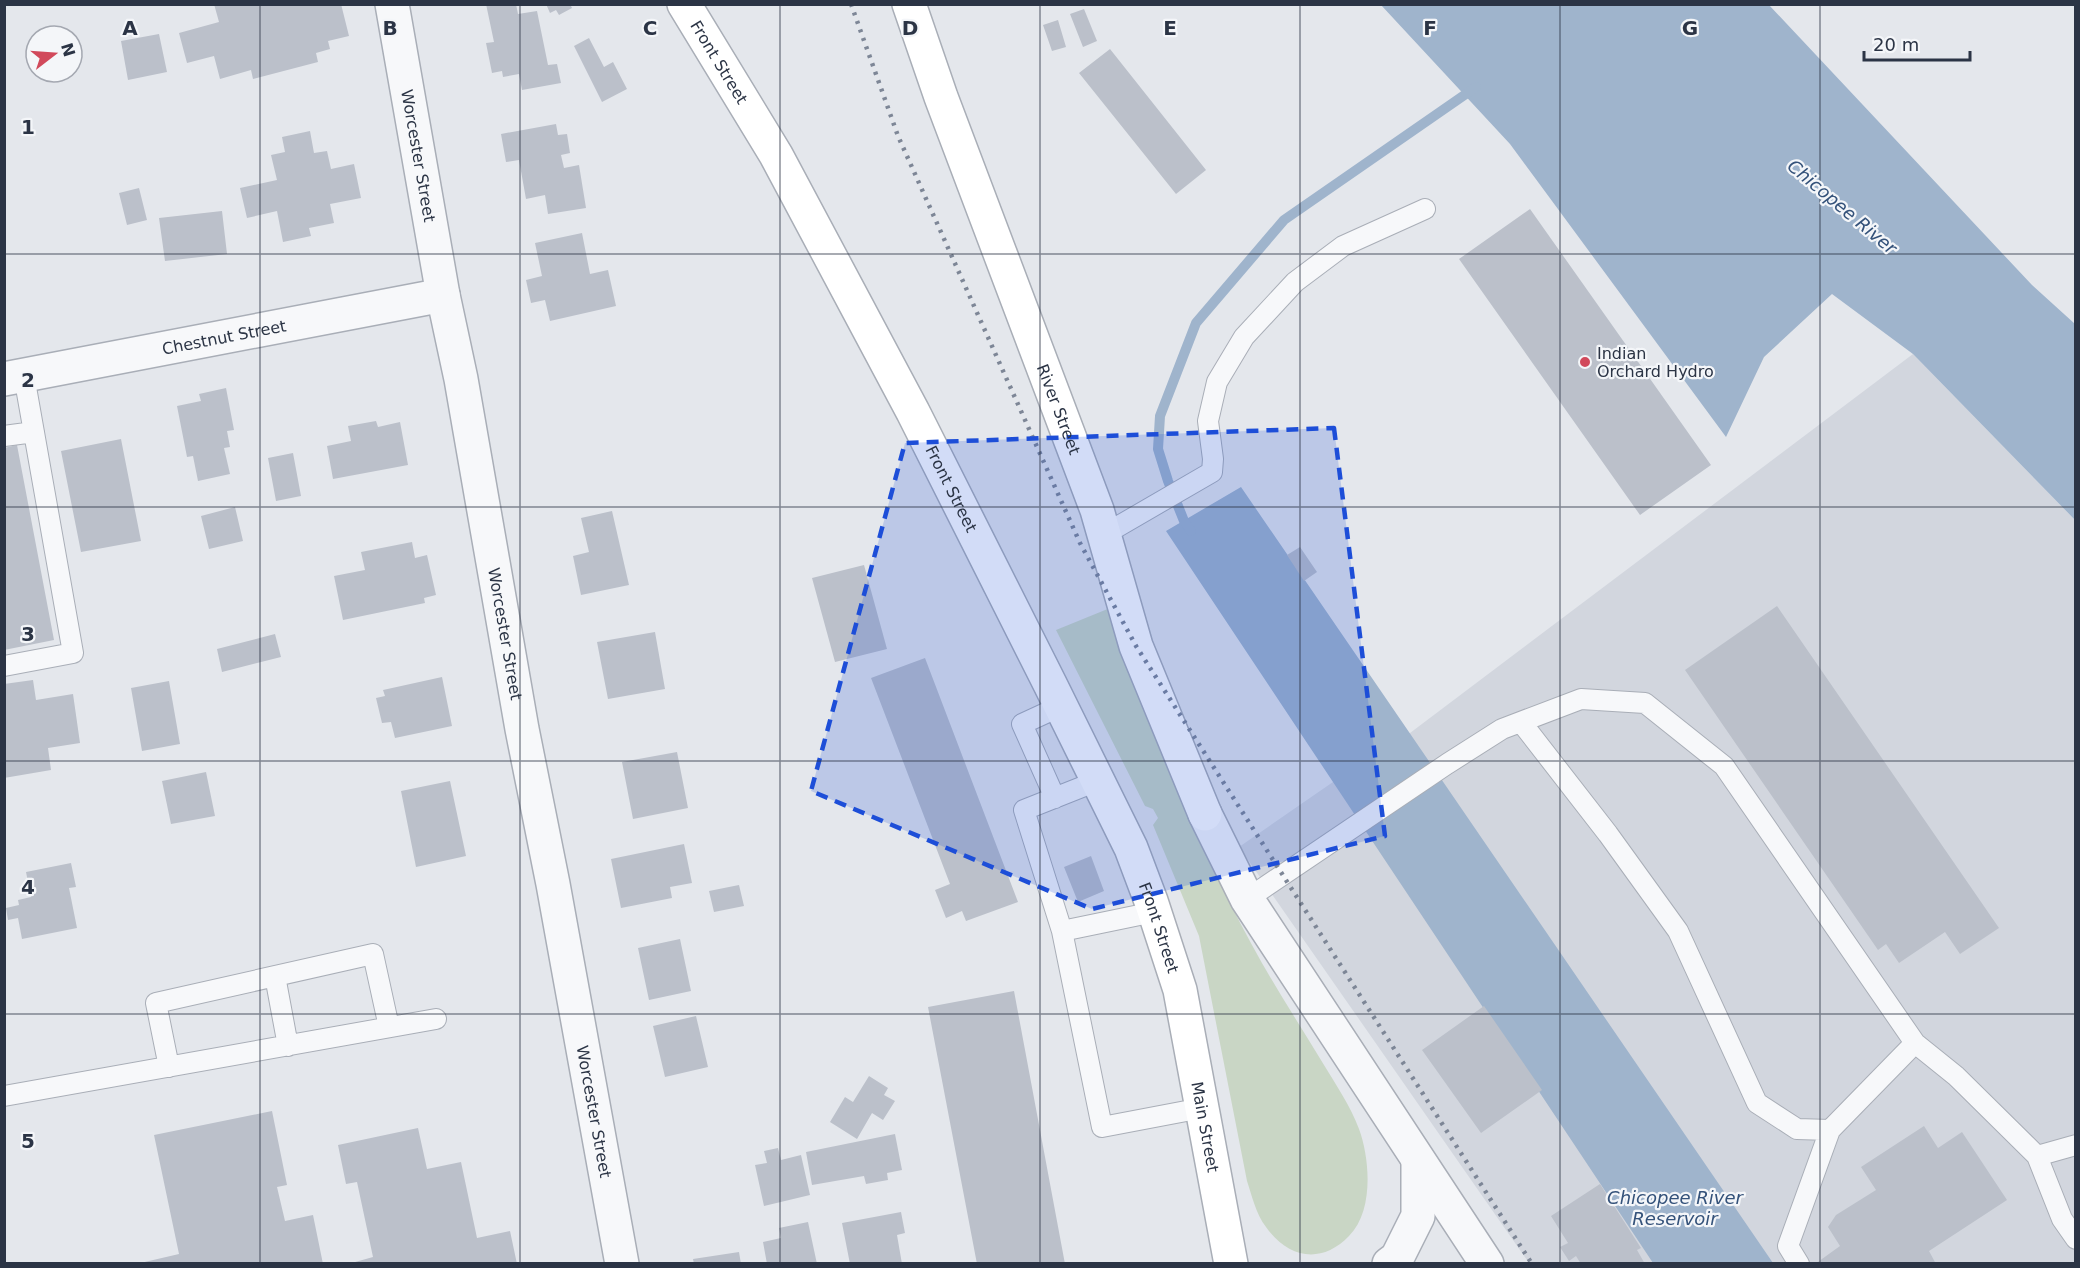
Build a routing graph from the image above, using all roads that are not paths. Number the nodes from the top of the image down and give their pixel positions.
1 (392, 4) edge
2 (684, 4) edge
3 (909, 4) edge
4 (1425, 209) dead end
5 (443, 296) junction
6 (14, 378) edge
7 (34, 432) junction
8 (4, 436) edge
9 (1105, 534) junction
10 (4, 666) edge
11 (1061, 706) junction
12 (1521, 722) junction
13 (1097, 781) junction
14 (1055, 798) junction
15 (1205, 814) joint
16 (1247, 899) junction
17 (1154, 912) junction
18 (1062, 931) junction
19 (275, 976) junction
20 (1180, 990) joint
21 (436, 1019) dead end
22 (389, 1028) junction
23 (1915, 1043) junction
24 (288, 1046) junction
25 (169, 1067) junction
26 (4, 1096) edge
27 (1202, 1108) junction
28 (1830, 1130) junction
29 (2076, 1145) edge
30 (2037, 1156) junction
31 (1418, 1161) junction
32 (2076, 1239) edge
33 (622, 1263) edge
34 (1231, 1263) edge
35 (1389, 1263) edge
36 (1487, 1263) edge
37 (1799, 1263) edge

1 - 5 street, Worcester Street
2 - 11 main road, Front Street
3 - 9 main road, River Street
4 - 9 lane
5 - 6 street, Chestnut Street
5 - 33 street, Worcester Street
6 - 7 lane
7 - 8 lane
7 - 10 lane
9 - 15 main road, River Street
11 - 13 main road, Front Street
11 - 14 lane
12 - 16 lane
12 - 23 lane
12 - 28 lane
13 - 14 lane
13 - 17 main road, Front Street
14 - 18 lane
15 - 16 street
16 - 31 street
17 - 18 lane
17 - 20 main road, Front Street
18 - 27 lane
19 - 22 lane
19 - 24 lane
19 - 25 lane
20 - 27 main road, Main Street
21 - 22 lane
22 - 24 lane
23 - 28 lane
23 - 30 lane
24 - 25 lane
25 - 26 lane
27 - 34 main road, Main Street
28 - 37 lane
29 - 30 lane
30 - 32 lane
31 - 35 street
31 - 36 street

